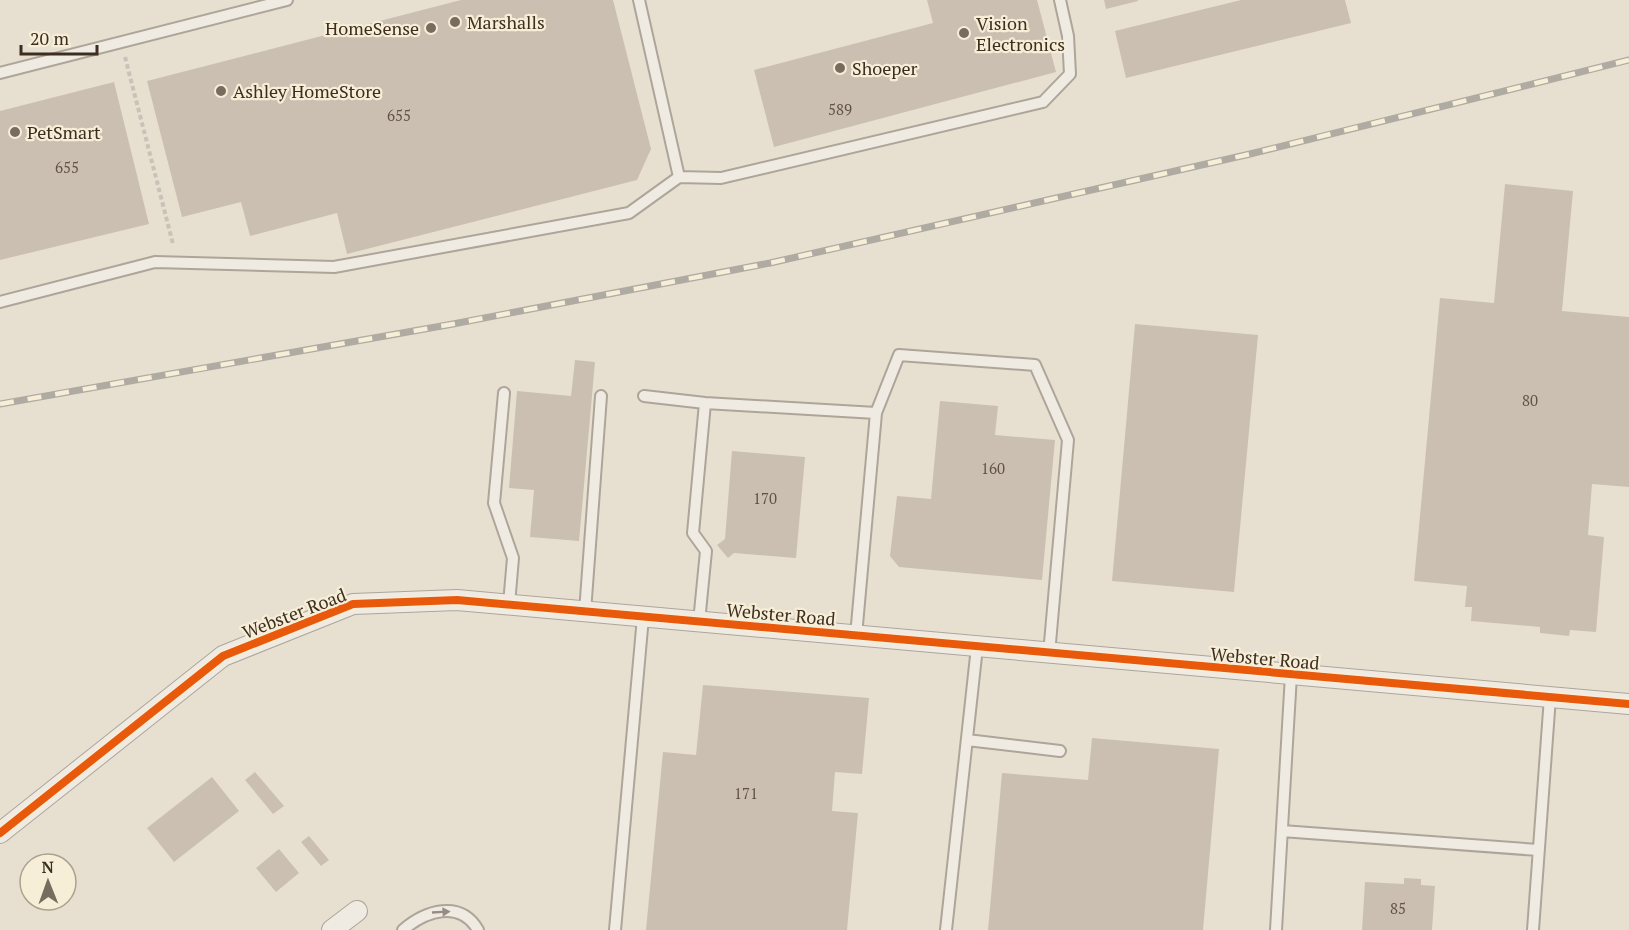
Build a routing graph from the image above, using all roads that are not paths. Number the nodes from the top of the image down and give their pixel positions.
1 (287, 0) edge
2 (639, 0) edge
3 (1060, 0) edge
4 (0, 73) edge
5 (679, 177) junction
6 (0, 302) edge
7 (504, 393) dead end
8 (601, 396) dead end
9 (644, 396) dead end
10 (705, 403) junction
11 (876, 413) junction
12 (509, 604) junction
13 (585, 612) junction
14 (643, 617) junction
15 (699, 622) junction
16 (856, 636) junction
17 (977, 647) junction
18 (1049, 654) junction
19 (1291, 675) junction
20 (1550, 697) junction
21 (1629, 704) edge
22 (967, 741) junction
23 (1060, 751) dead end
24 (1282, 831) junction
25 (0, 833) edge
26 (1538, 850) junction
27 (357, 911) dead end
28 (332, 930) edge
29 (403, 930) edge
30 (478, 930) edge
31 (615, 930) edge
32 (946, 930) edge
33 (1276, 930) edge
34 (1533, 930) edge

1 - 4 lane
2 - 5 lane
3 - 5 lane
5 - 6 lane
7 - 12 lane
8 - 13 lane
9 - 10 lane
10 - 11 lane
10 - 15 lane
11 - 16 lane
11 - 18 lane
12 - 13 street, Webster Road
12 - 25 street, Webster Road
13 - 14 street, Webster Road
14 - 15 street, Webster Road
14 - 31 lane
15 - 16 street, Webster Road
16 - 17 street, Webster Road
17 - 18 street, Webster Road
17 - 22 lane
18 - 19 street, Webster Road
19 - 20 street, Webster Road
19 - 24 lane
20 - 21 street, Webster Road
20 - 26 lane
22 - 23 lane
22 - 32 lane
24 - 26 lane
24 - 33 lane
26 - 34 lane
27 - 28 street
29 -> 30 lane

